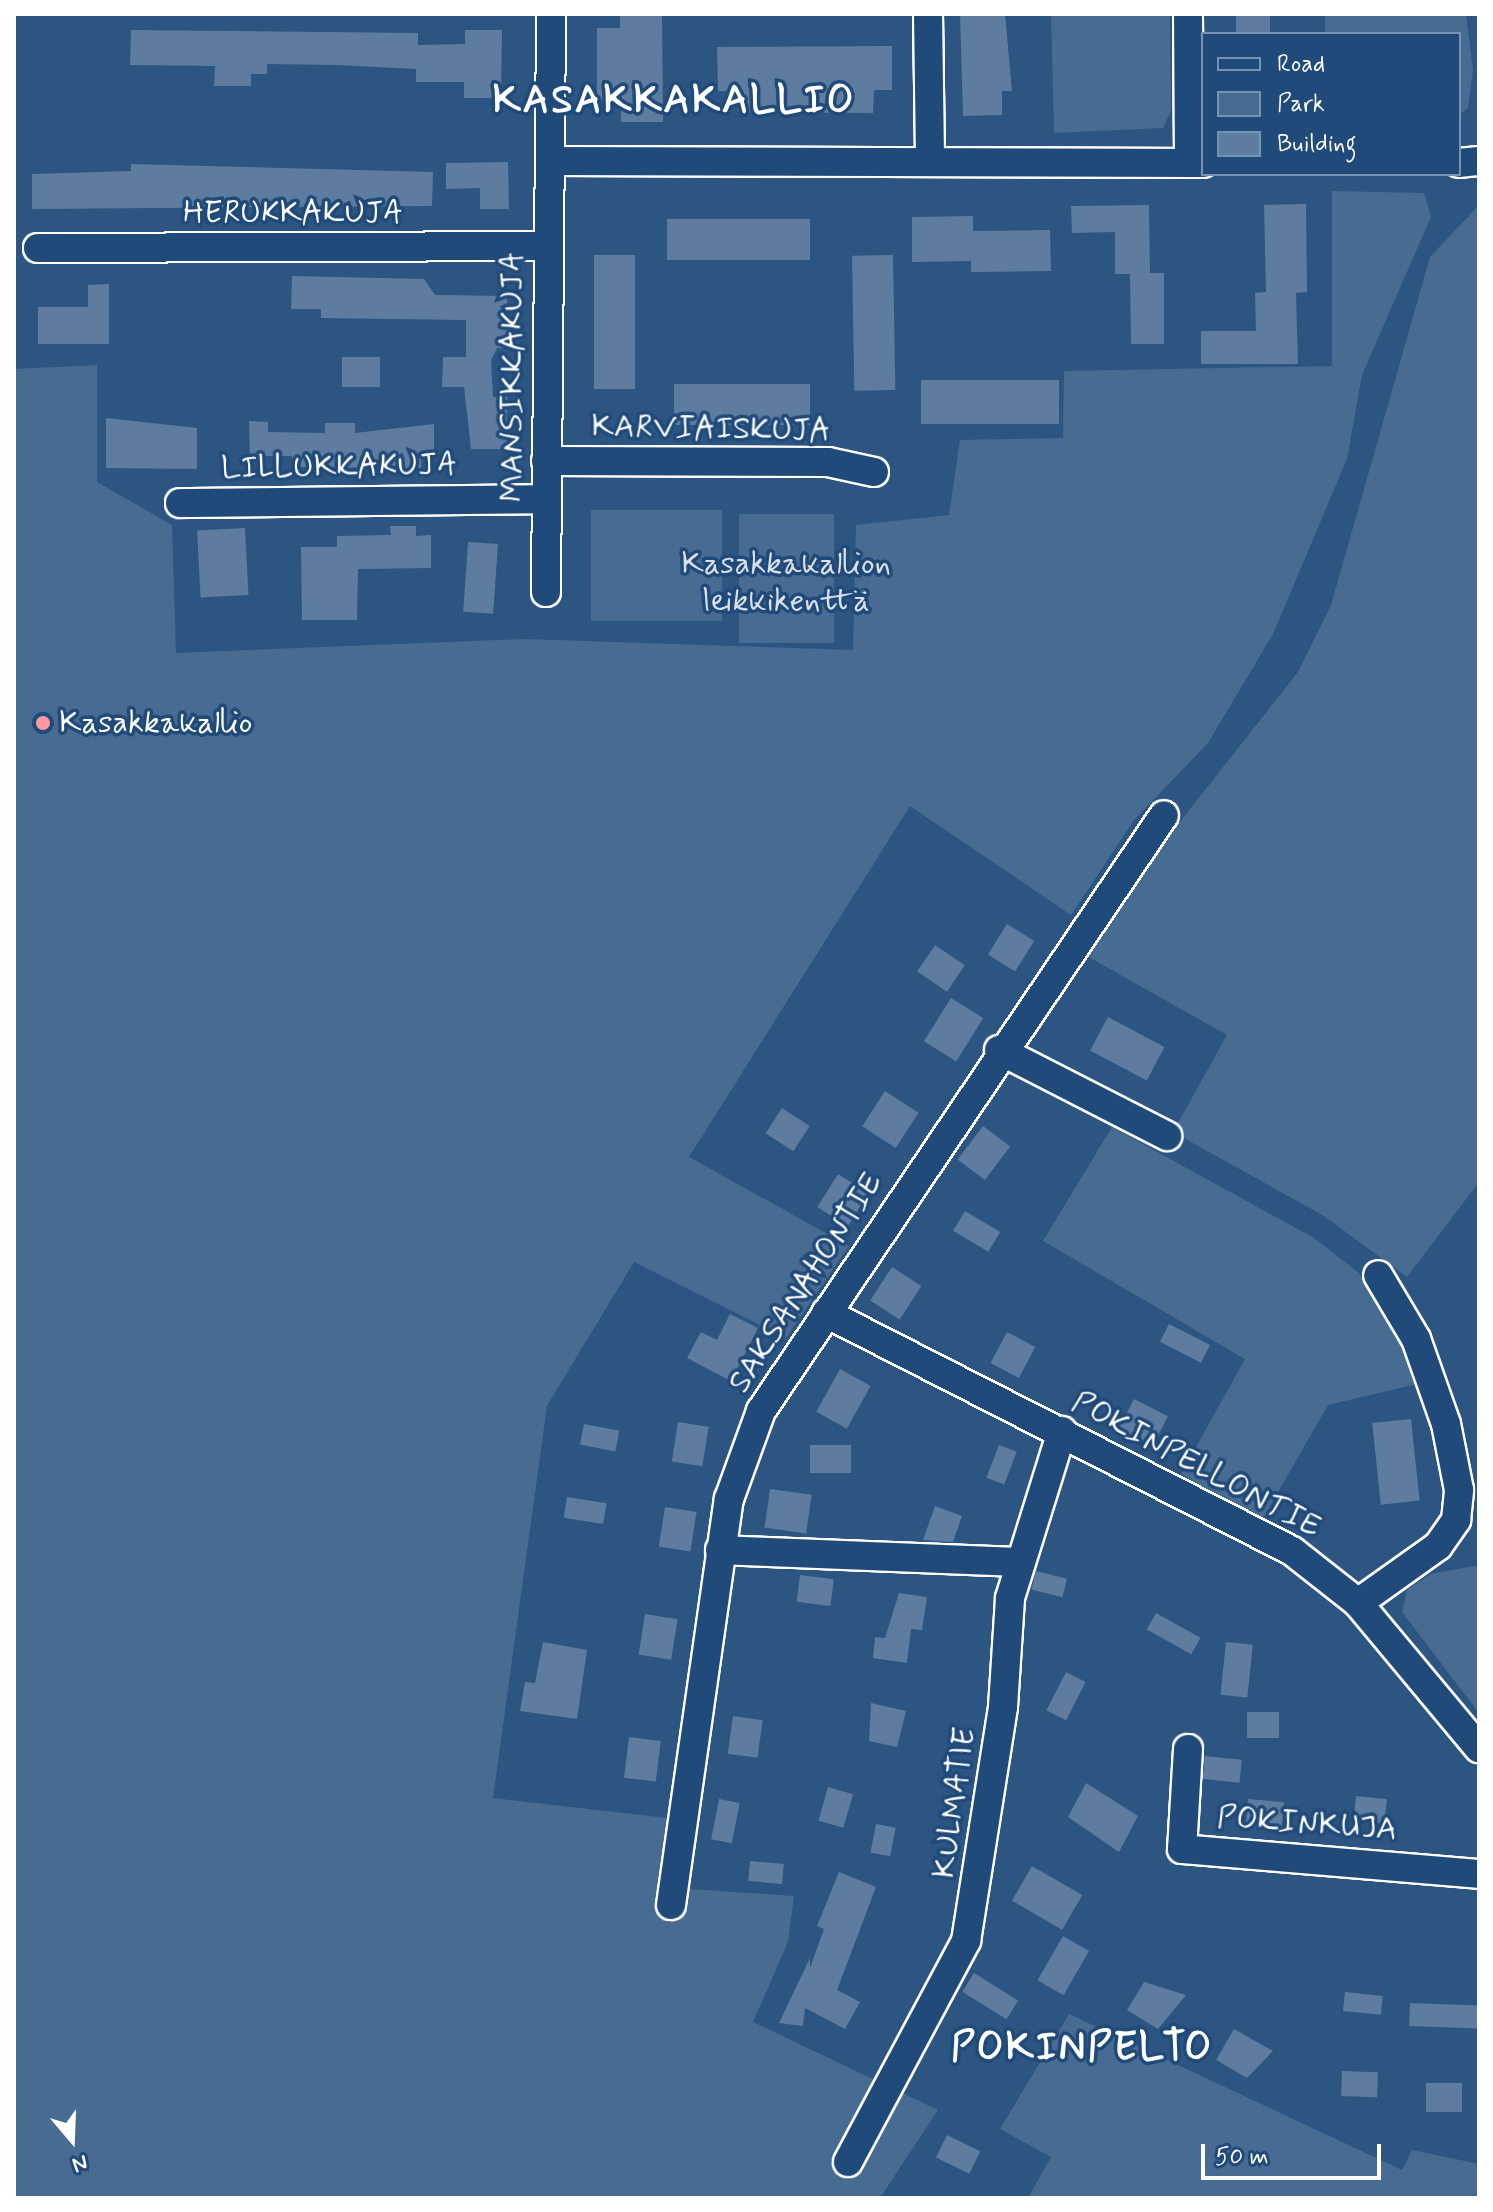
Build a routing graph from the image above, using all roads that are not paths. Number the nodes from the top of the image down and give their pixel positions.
1 (551, 14) edge
2 (928, 14) edge
3 (1188, 14) edge
4 (550, 161) junction
5 (930, 161) junction
6 (1196, 163) edge
7 (548, 246) junction
8 (38, 248) dead end
9 (546, 461) junction
10 (874, 472) dead end
11 (546, 499) junction
12 (180, 503) dead end
13 (546, 592) dead end
14 (1164, 815) dead end
15 (999, 1050) junction
16 (1167, 1136) dead end
17 (1378, 1275) dead end
18 (826, 1313) junction
19 (1062, 1431) junction
20 (720, 1550) junction
21 (1017, 1562) junction
22 (1358, 1603) junction
23 (1479, 1748) edge
24 (1188, 1749) dead end
25 (1479, 1874) edge
26 (671, 1905) dead end
27 (848, 2162) dead end

1 - 4 street, MANSIKKAKUJA
2 - 5 street
3 - 6 street
4 - 5 street
4 - 7 street, MANSIKKAKUJA
5 - 6 street
7 - 8 street, HERUKKAKUJA
7 - 9 street, MANSIKKAKUJA
9 - 10 street, KARVIAISKUJA
9 - 11 street, MANSIKKAKUJA
11 - 12 street, LILLUKKAKUJA
11 - 13 street, MANSIKKAKUJA
14 - 15 street, SAKSANAHONTIE
15 - 16 street
15 - 18 street, SAKSANAHONTIE
17 - 22 street
18 - 19 street, POKINPELLONTIE
18 - 20 street, SAKSANAHONTIE
19 - 21 street, KULMATIE
19 - 22 street, POKINPELLONTIE
20 - 21 street
20 - 26 street, SAKSANAHONTIE
21 - 27 street, KULMATIE
22 - 23 street, POKINPELLONTIE
24 - 25 street, POKINKUJA

